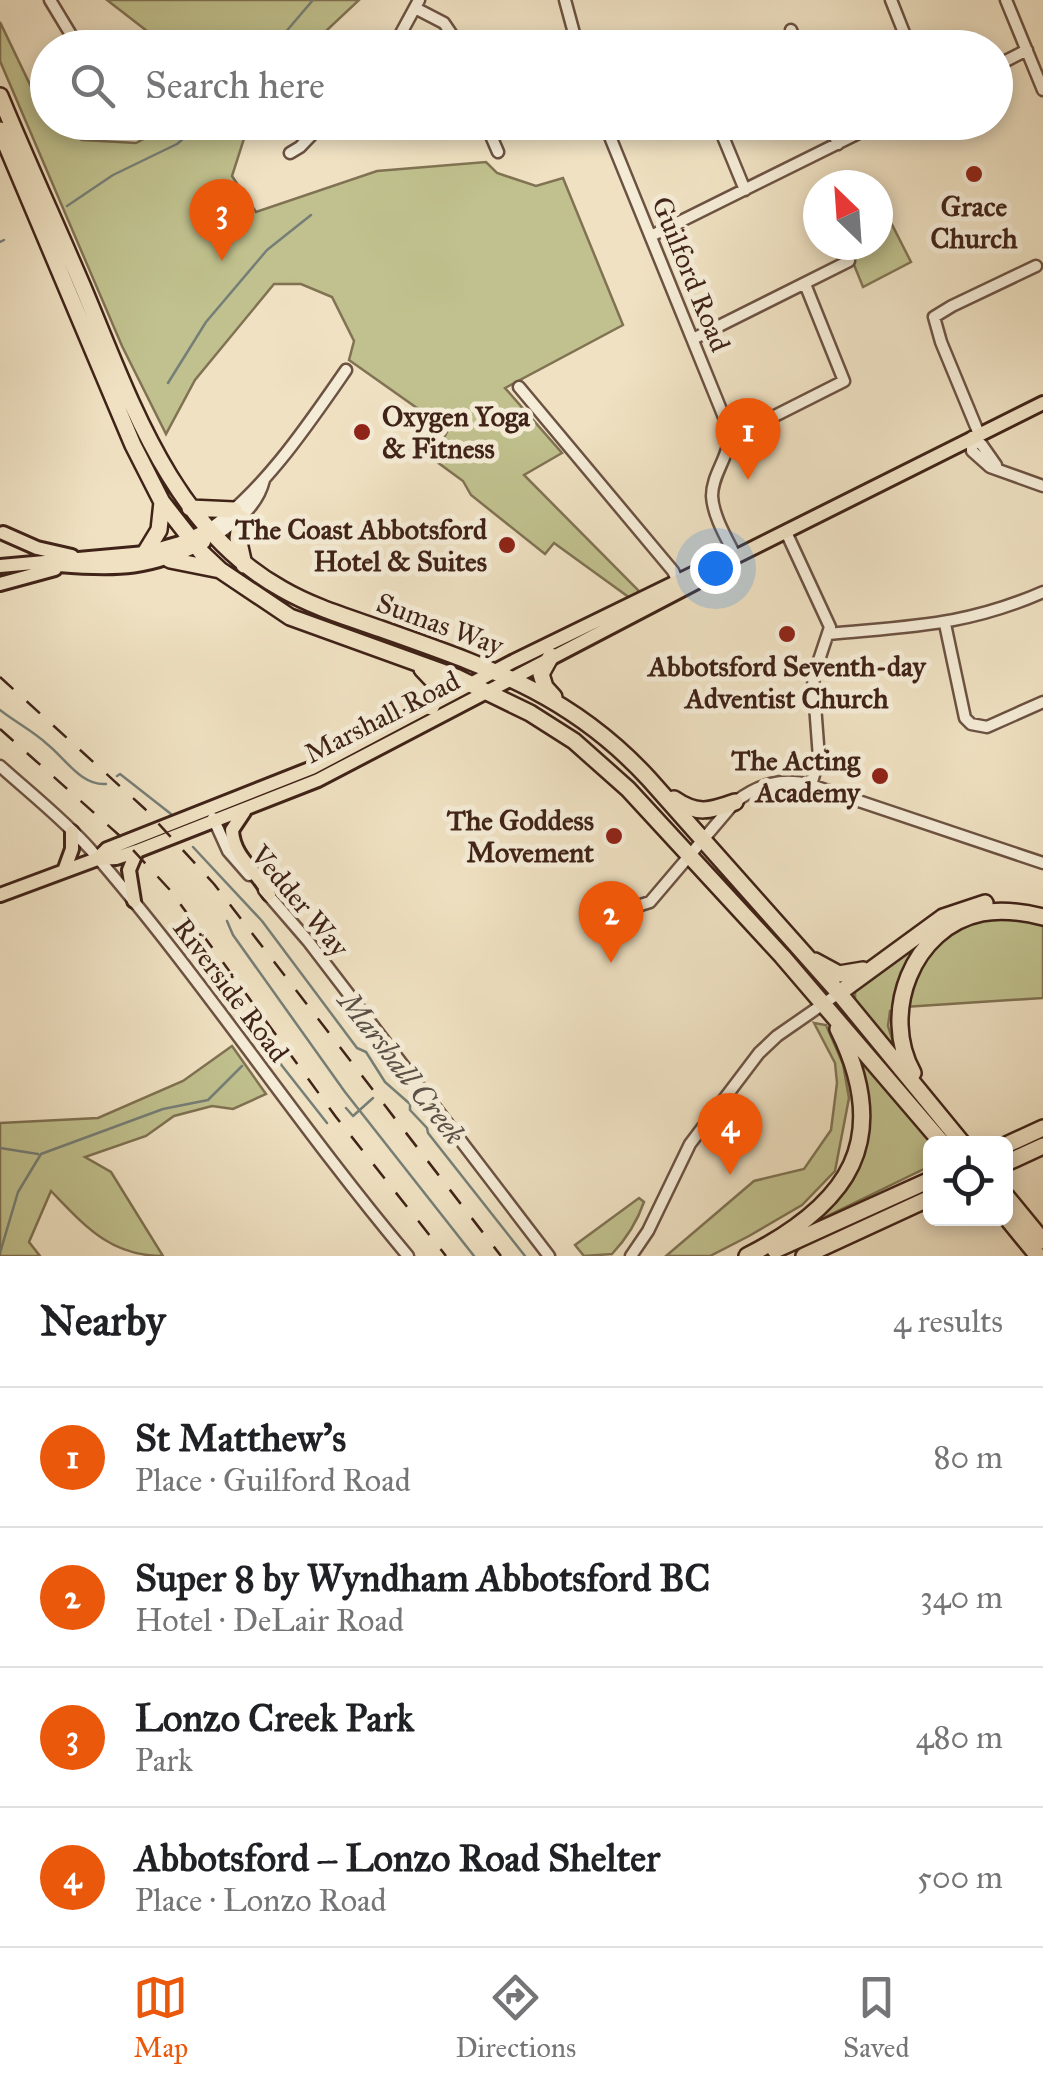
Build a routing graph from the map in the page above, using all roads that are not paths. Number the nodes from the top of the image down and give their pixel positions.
1 (50, 0) edge
2 (565, 0) edge
3 (891, 0) edge
4 (1006, 0) edge
5 (418, 4) edge
6 (68, 30) edge
7 (403, 30) edge
8 (449, 30) edge
9 (573, 30) edge
10 (903, 30) edge
11 (1027, 50) junction
12 (1013, 57) edge
13 (0, 88) edge
14 (1043, 90) edge
15 (0, 96) edge
16 (6, 127) edge
17 (307, 140) edge
18 (493, 140) edge
19 (611, 140) edge
20 (724, 140) edge
21 (836, 140) edge
22 (846, 140) edge
23 (838, 144) junction
24 (0, 146) edge
25 (498, 152) dead end
26 (290, 153) dead end
27 (745, 190) junction
28 (651, 236) junction
29 (850, 261) dead end
30 (57, 266) junction
31 (1036, 266) dead end
32 (805, 284) junction
33 (693, 339) junction
34 (91, 352) junction
35 (346, 370) dead end
36 (519, 387) dead end
37 (1043, 403) edge
38 (975, 436) junction
39 (731, 438) junction
40 (1043, 486) edge
41 (162, 502) junction
42 (190, 508) junction
43 (238, 514) junction
44 (786, 532) junction
45 (1, 533) edge
46 (202, 537) junction
47 (145, 553) junction
48 (732, 558) junction
49 (170, 560) junction
50 (79, 562) junction
51 (244, 565) junction
52 (0, 566) edge
53 (220, 570) junction
54 (0, 584) edge
55 (680, 585) junction
56 (1043, 592) edge
57 (944, 624) junction
58 (829, 634) junction
59 (551, 656) junction
60 (416, 662) junction
61 (503, 674) junction
62 (479, 688) junction
63 (1043, 702) edge
64 (560, 704) junction
65 (431, 707) junction
66 (0, 766) edge
67 (649, 779) junction
68 (811, 785) junction
69 (628, 789) junction
70 (735, 802) junction
71 (245, 810) junction
72 (212, 816) junction
73 (72, 832) junction
74 (703, 842) junction
75 (136, 851) junction
76 (690, 857) junction
77 (97, 858) junction
78 (1043, 863) edge
79 (64, 871) junction
80 (269, 894) junction
81 (0, 896) edge
82 (134, 901) junction
83 (1043, 908) edge
84 (628, 909) dead end
85 (1043, 917) edge
86 (800, 951) junction
87 (872, 967) junction
88 (839, 993) junction
89 (827, 1008) junction
90 (927, 1098) junction
91 (1043, 1128) edge
92 (936, 1136) edge
93 (957, 1136) edge
94 (1043, 1146) edge
95 (1013, 1151) edge
96 (1013, 1154) edge
97 (923, 1183) edge
98 (923, 1201) edge
99 (1013, 1202) edge
100 (1013, 1204) edge
101 (1013, 1226) edge
102 (1043, 1231) edge
103 (1043, 1242) edge
104 (549, 1255) edge
105 (408, 1256) edge
106 (631, 1256) edge
107 (747, 1256) edge
108 (762, 1256) edge
109 (804, 1256) edge
110 (1038, 1256) edge

1 - 6 street
2 - 9 street
3 - 10 street
4 - 11 street
5 - 7 street
5 - 8 street
11 - 12 street
11 - 14 street
13 - 16 highway
15 - 16 highway, Sumas Way
16 - 30 highway, Sumas Way
16 - 42 highway, Sumas Way
17 - 26 street
18 - 25 street
19 - 28 street, Guilford Road
20 - 27 street
21 - 23 street
22 - 23 street
23 - 27 street
24 - 30 highway
27 - 28 street
28 - 33 street, Guilford Road
29 - 32 street
30 - 34 highway, Sumas Way
31 - 38 street
32 - 33 street
32 - 39 street
33 - 39 street, Guilford Road
34 - 41 highway, Sumas Way
34 - 46 highway
35 - 43 street
36 - 55 street
37 - 38 main road, Marshall Road
38 - 40 street
38 - 44 main road, Marshall Road
39 - 48 street
41 - 46 highway, Sumas Way
41 - 47 highway
42 - 43 highway
42 - 46 highway, Sumas Way
43 - 46 street
43 - 51 highway
44 - 48 main road, Marshall Road
44 - 58 street
45 - 50 main road
46 - 47 main road
46 - 49 main road
46 - 51 highway, Sumas Way
46 - 53 highway, Sumas Way
47 - 50 main road
48 - 55 main road, Marshall Road
49 - 50 main road
49 - 53 highway
50 - 52 main road
50 - 54 main road
51 - 61 highway, Sumas Way
53 - 60 highway, Sumas Way
55 - 59 main road, Marshall Road
55 - 61 main road, Marshall Road
56 - 57 street
57 - 58 street
57 - 63 street
58 - 68 street
59 - 61 main road, Marshall Road
59 - 64 highway
60 - 62 highway, Sumas Way
60 - 65 highway
61 - 62 main road, Marshall Road
61 - 64 highway, Sumas Way
62 - 65 main road, Marshall Road
62 - 69 highway, Sumas Way
62 - 71 main road, Marshall Road
64 - 67 highway, Sumas Way
65 - 72 main road, Marshall Road
66 - 73 street, Riverside Road
67 - 70 highway
67 - 74 highway, Sumas Way
68 - 70 street
68 - 78 street
69 - 74 highway
69 - 76 highway, Sumas Way
70 - 74 street
71 - 72 main road, Marshall Road
71 - 80 main road
72 - 75 main road, Marshall Road
72 - 77 main road, Marshall Road
72 - 80 street, Vedder Way
73 - 77 street, Riverside Road
73 - 79 main road
74 - 76 street
74 - 86 highway, Sumas Way
75 - 77 main road, Marshall Road
75 - 82 main road
76 - 84 street
76 - 89 highway, Sumas Way
77 - 79 main road, Marshall Road
77 - 82 street, Riverside Road
79 - 81 main road, Marshall Road
80 - 104 street, Vedder Way
82 - 105 street, Riverside Road
83 - 87 highway
85 - 90 highway
86 - 87 highway
86 - 88 highway, Sumas Way
87 - 88 highway
88 - 89 street
88 - 90 highway, Sumas Way
89 - 92 highway, Sumas Way
89 - 106 street
89 - 107 highway
90 - 93 highway, Sumas Way
91 - 95 highway
94 - 96 highway
97 - 108 highway
98 - 109 highway
99 - 102 highway
100 - 103 highway
101 - 110 highway

